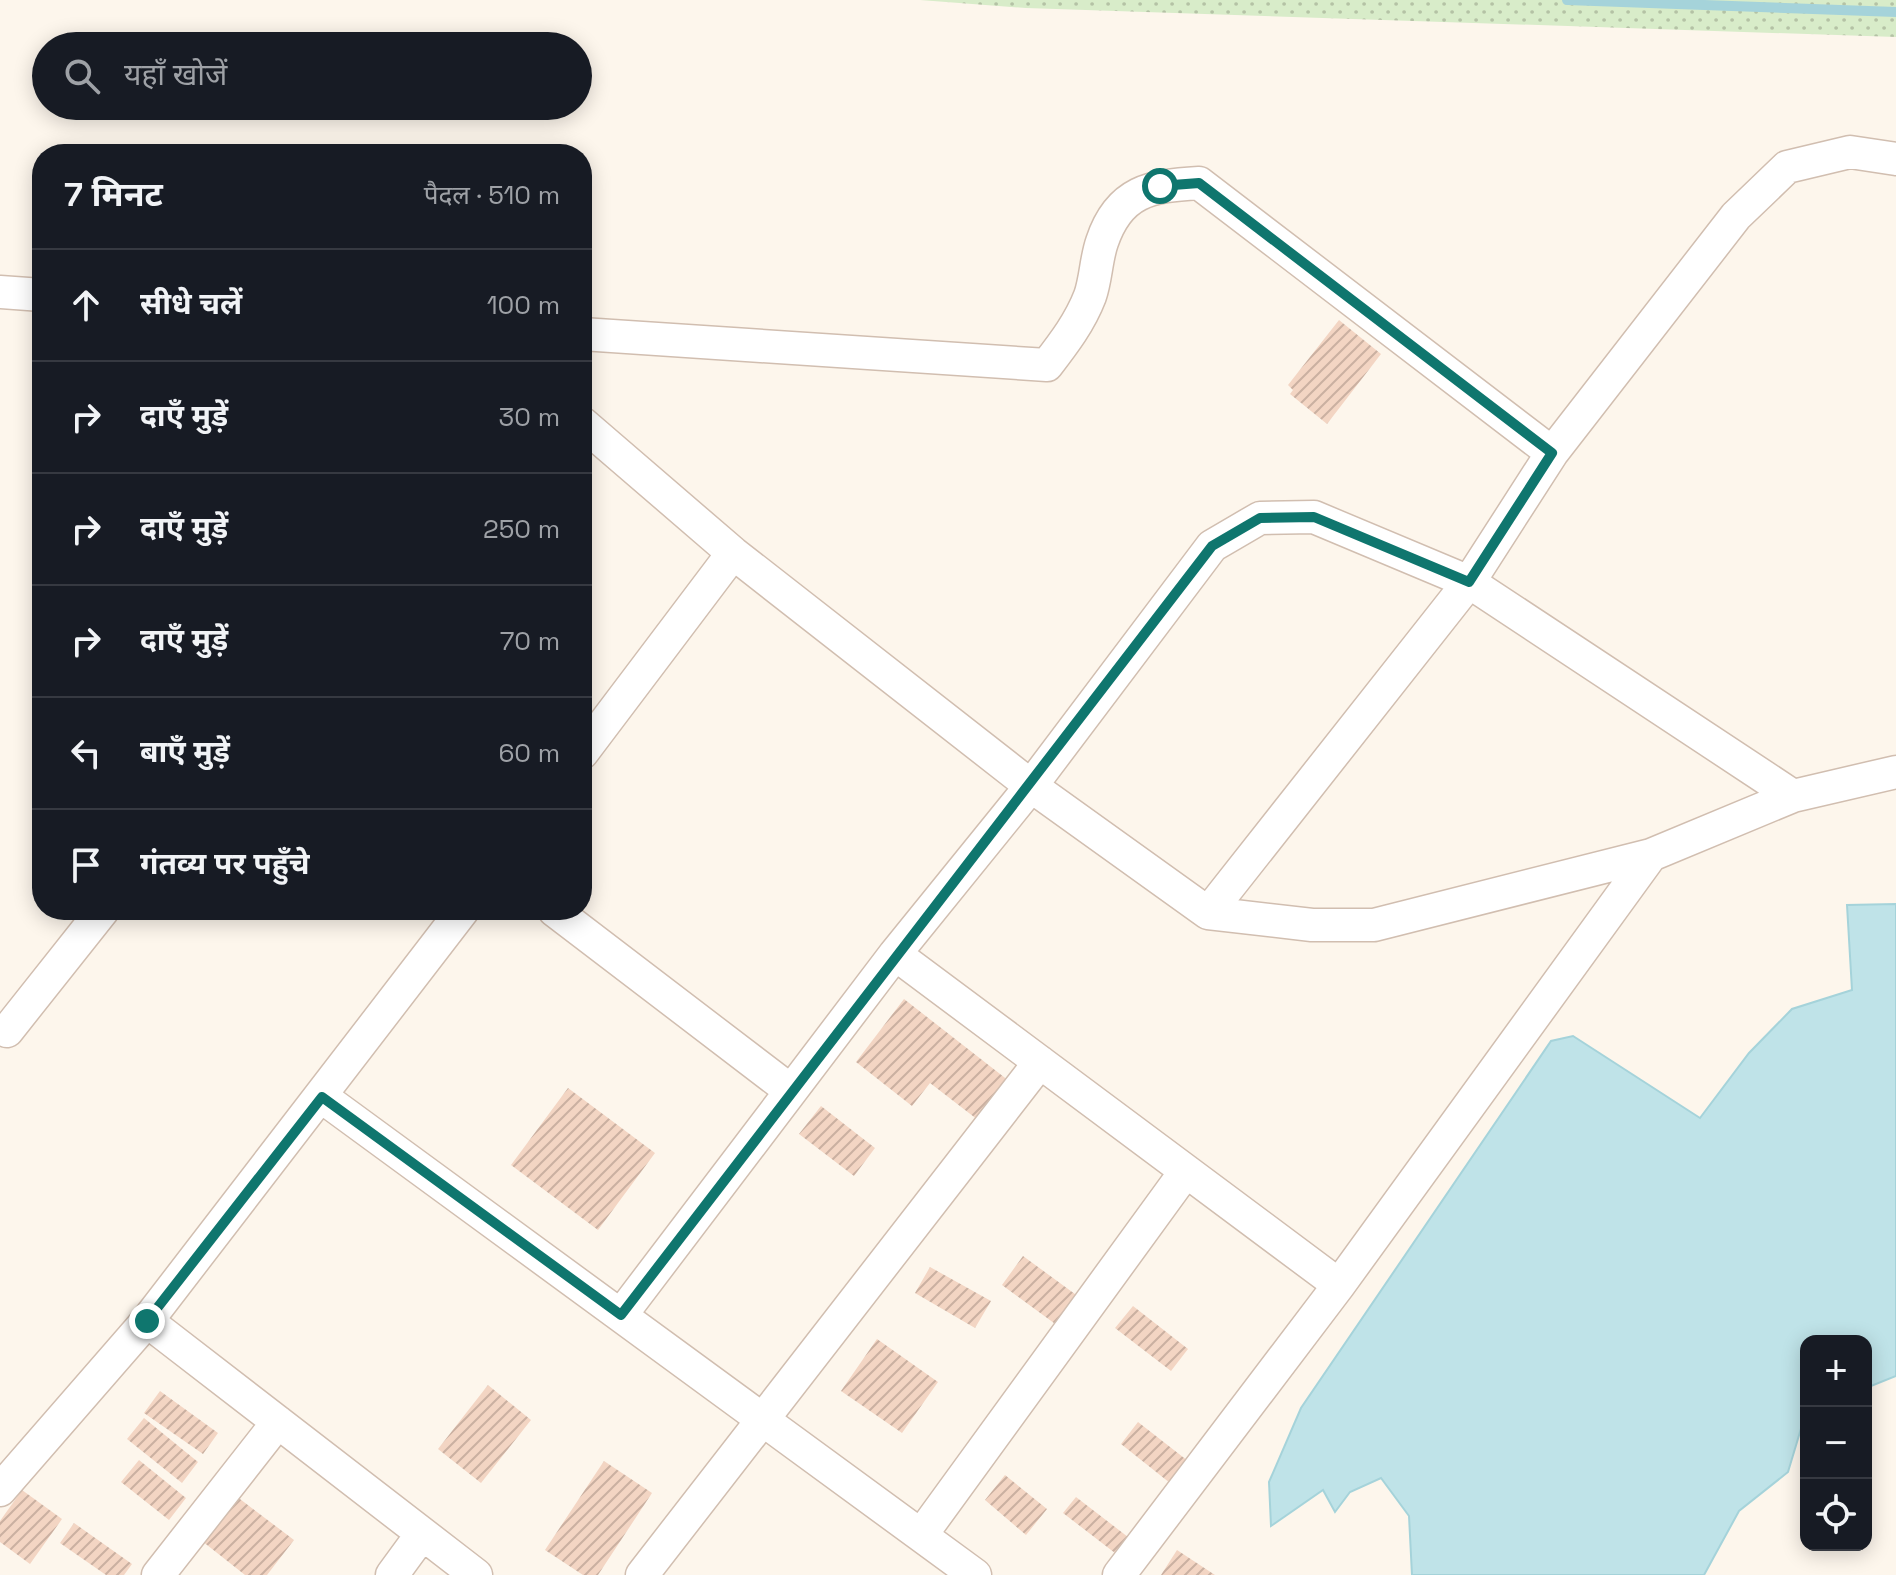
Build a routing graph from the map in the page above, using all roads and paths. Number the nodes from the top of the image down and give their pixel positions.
1 (1896, 159) edge
2 (0, 292) edge
3 (32, 294) edge
4 (592, 335) edge
5 (592, 432) edge
6 (1552, 453) junction
7 (733, 553) junction
8 (1469, 582) junction
9 (592, 740) edge
10 (1896, 772) edge
11 (1031, 786) junction
12 (1793, 796) junction
13 (1651, 855) junction
14 (1208, 913) junction
15 (95, 920) edge
16 (455, 920) edge
17 (567, 920) edge
18 (895, 954) junction
19 (7, 1031) dead end
20 (1040, 1062) junction
21 (791, 1091) junction
22 (322, 1097) junction
23 (1186, 1171) junction
24 (1339, 1285) junction
25 (621, 1315) junction
26 (147, 1321) junction
27 (763, 1419) junction
28 (278, 1422) junction
29 (0, 1490) edge
30 (422, 1534) junction
31 (922, 1534) junction
32 (158, 1575) edge
33 (392, 1575) edge
34 (476, 1575) edge
35 (642, 1575) edge
36 (975, 1575) edge
37 (1119, 1575) edge

1 - 6 street
2 - 3 street
4 - 6 street
5 - 7 street
6 - 8 street
7 - 9 street
7 - 11 street
8 - 11 street
8 - 12 street
8 - 14 street
10 - 12 street
11 - 14 street
11 - 18 street
12 - 13 street
13 - 14 street
13 - 24 street
15 - 19 street
16 - 22 street
17 - 21 street
18 - 20 street
18 - 21 street
20 - 23 street
20 - 27 street
21 - 25 street
22 - 25 street
22 - 26 street
23 - 24 street
23 - 31 street
24 - 37 street
25 - 27 street
26 - 28 street
26 - 29 street
27 - 31 street
27 - 35 street
28 - 30 street
28 - 32 street
30 - 33 street
30 - 34 street
31 - 36 street

